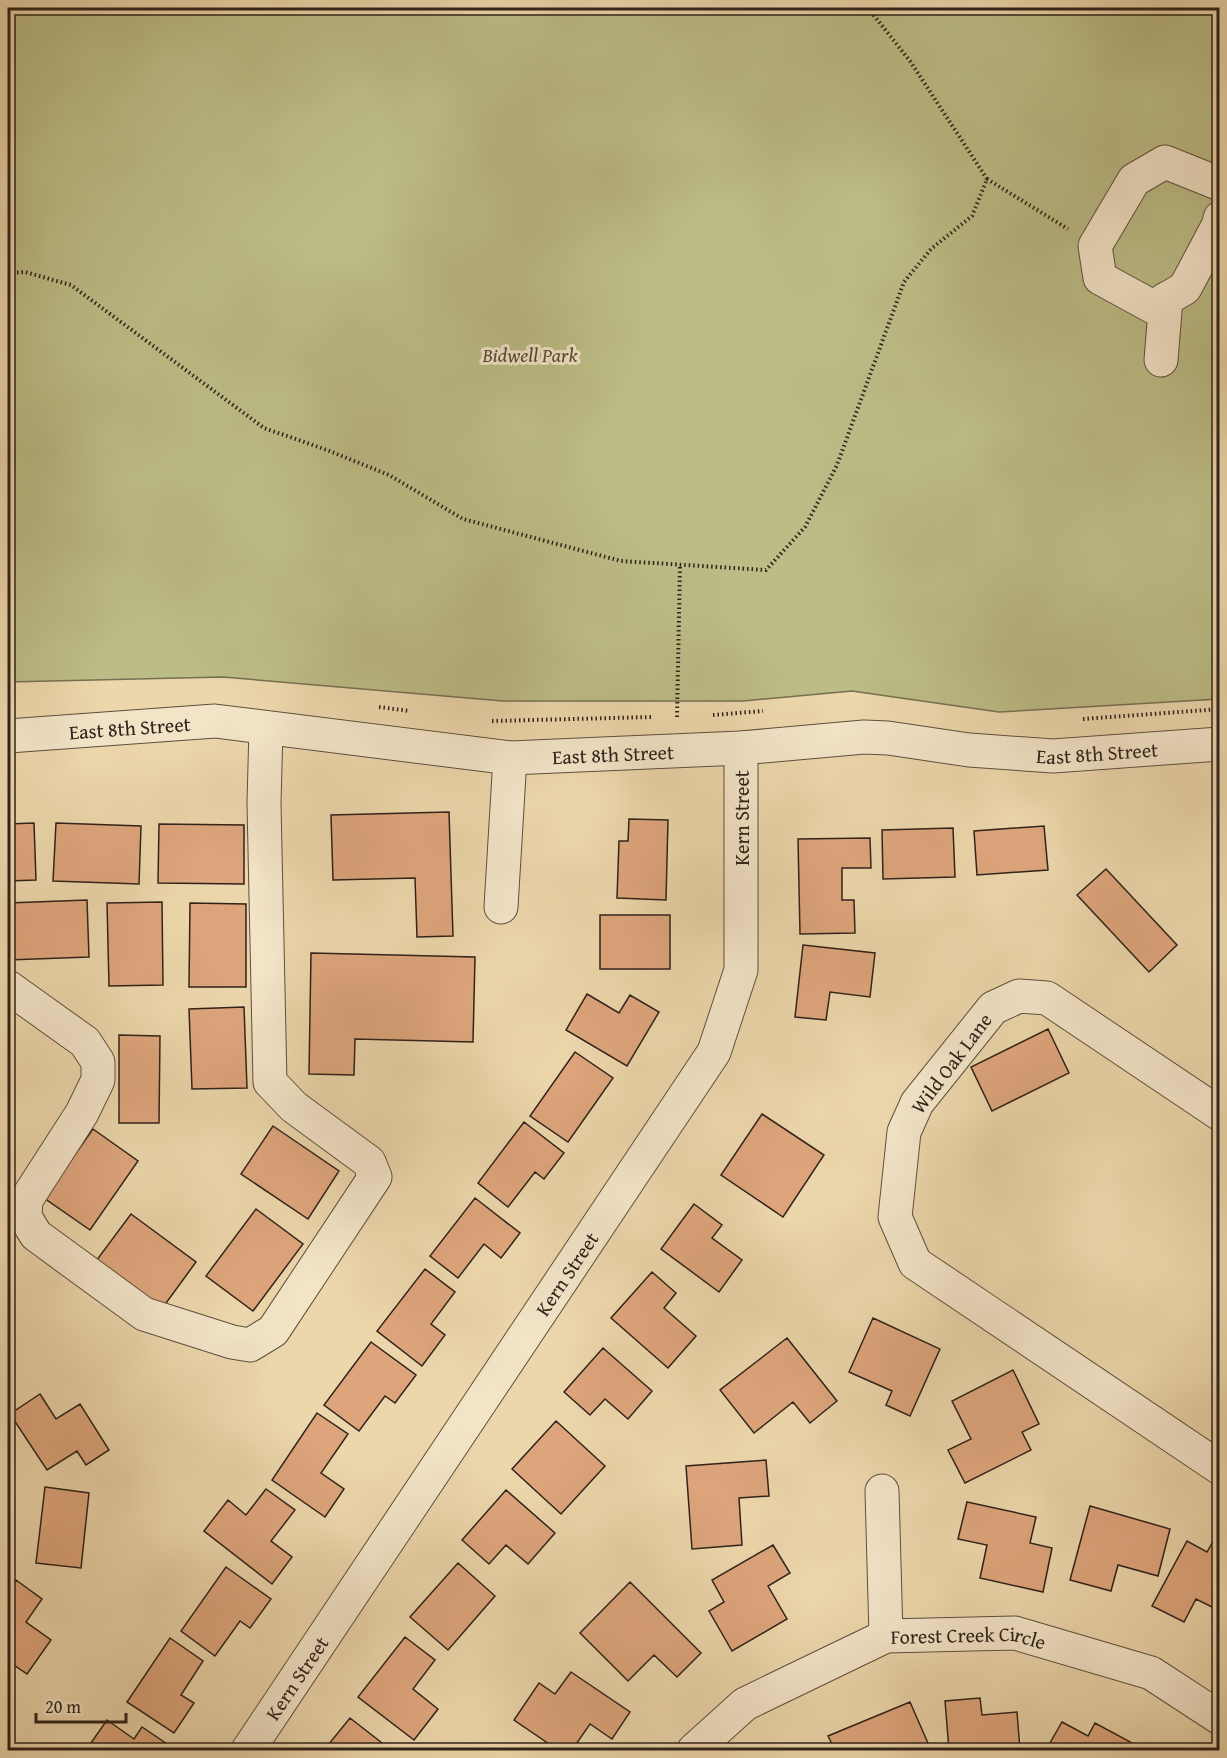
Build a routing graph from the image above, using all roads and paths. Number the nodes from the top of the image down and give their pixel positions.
1 (868, 8) edge
2 (987, 179) junction
3 (1220, 184) edge
4 (1220, 218) edge
5 (1095, 246) junction
6 (8, 273) edge
7 (1166, 299) junction
8 (1161, 360) dead end
9 (680, 564) junction
10 (374, 707) dead end
11 (1220, 709) edge
12 (769, 711) dead end
13 (419, 712) dead end
14 (712, 715) dead end
15 (653, 717) dead end
16 (683, 717) dead end
17 (1076, 720) dead end
18 (486, 722) dead end
19 (267, 728) junction
20 (8, 736) edge
21 (1220, 744) edge
22 (741, 748) junction
23 (510, 758) junction
24 (501, 907) dead end
25 (8, 987) edge
26 (1220, 1114) edge
27 (1220, 1468) edge
28 (882, 1491) dead end
29 (886, 1636) junction
30 (1220, 1718) edge
31 (248, 1750) edge
32 (694, 1750) edge

1 - 2 path
2 - 5 path
2 - 9 path
3 - 5 street
4 - 7 street
5 - 7 street
6 - 9 path
7 - 8 street
9 - 16 path
10 - 13 path
11 - 17 path
12 - 14 path
15 - 18 path
19 - 20 street, East 8th Street
19 - 23 street, East 8th Street
19 - 25 street
21 - 22 street, East 8th Street
22 - 23 street, East 8th Street
22 - 31 street, Kern Street
23 - 24 street
26 - 27 street, Wild Oak Lane
28 - 29 street
29 - 30 street, Forest Creek Circle
29 - 32 street, Forest Creek Circle

